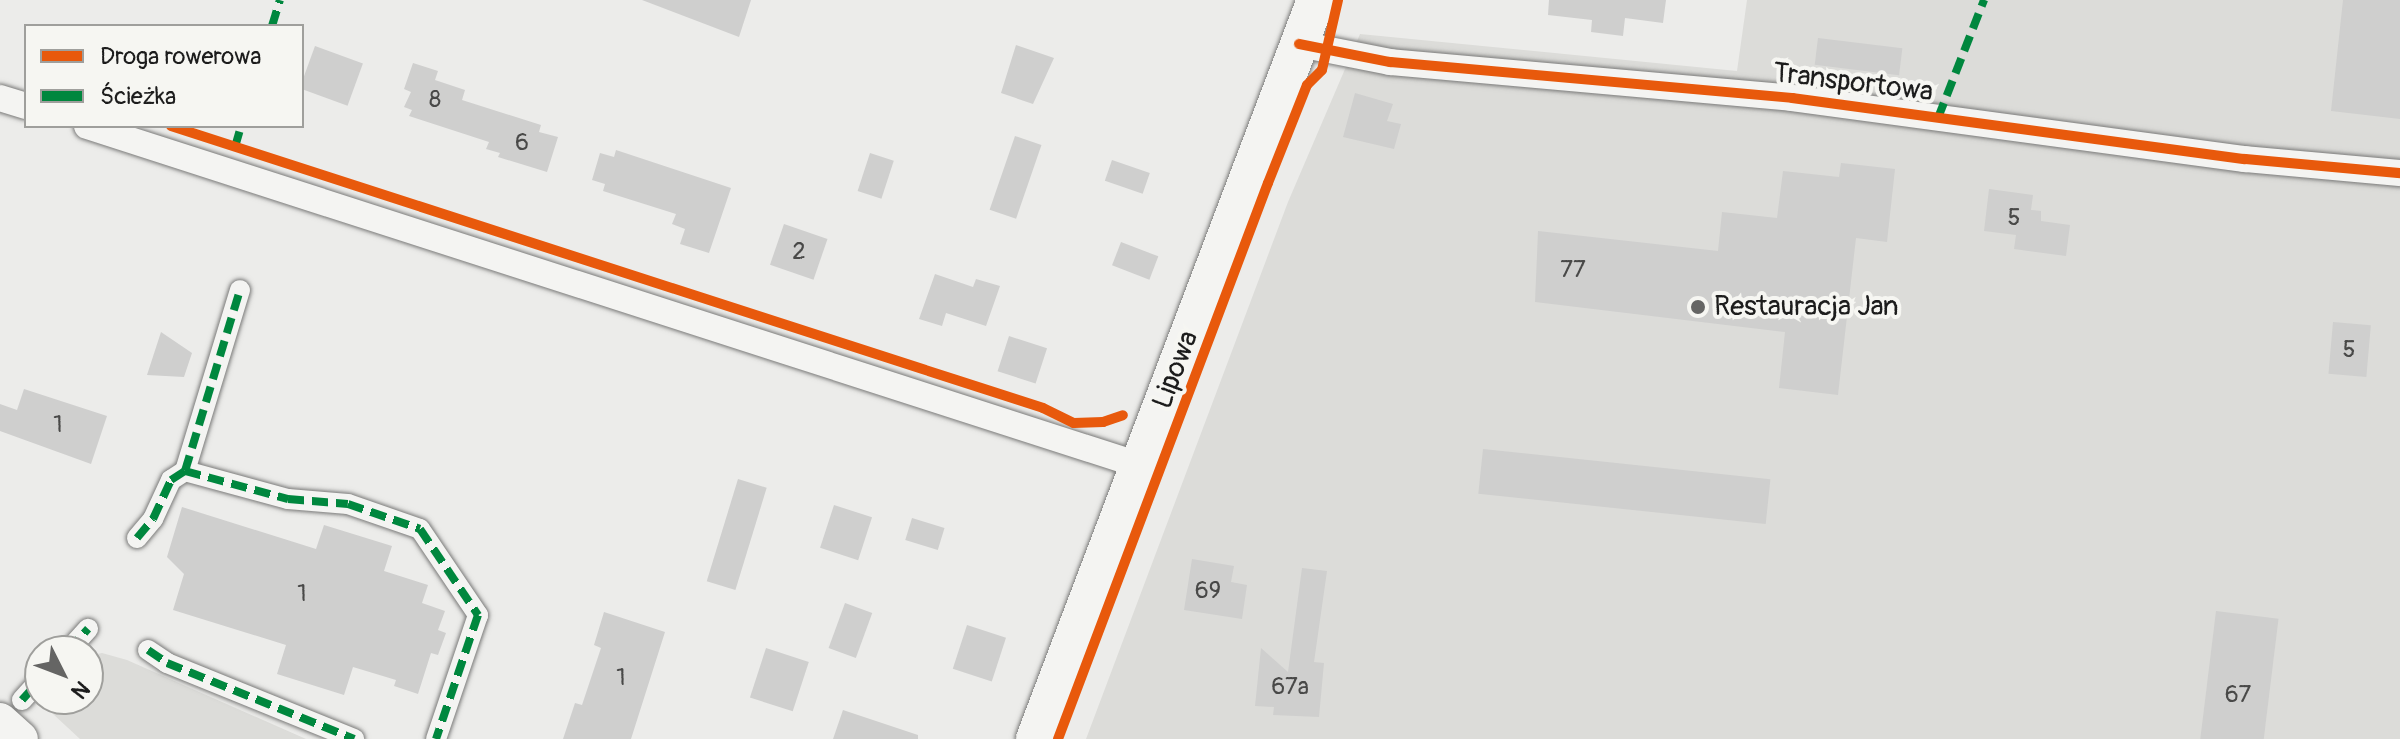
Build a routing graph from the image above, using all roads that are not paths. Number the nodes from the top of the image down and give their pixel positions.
1 (1316, 0) edge
2 (1299, 44) junction
3 (0, 98) edge
4 (24, 105) edge
5 (93, 128) edge
6 (2400, 173) edge
7 (240, 290) dead end
8 (1139, 465) junction
9 (185, 471) junction
10 (137, 538) dead end
11 (88, 629) dead end
12 (83, 635) edge
13 (148, 650) dead end
14 (11, 710) edge
15 (21, 739) edge
16 (354, 739) edge
17 (436, 739) edge
18 (1035, 739) edge

1 - 2 main road, Lipowa
2 - 6 street, Transportowa
2 - 8 main road, Lipowa
3 - 4 street
5 - 8 street
7 - 9 street
8 - 18 main road, Lipowa
9 - 10 street
9 - 17 street
11 - 12 street
13 - 16 street
14 - 15 street

